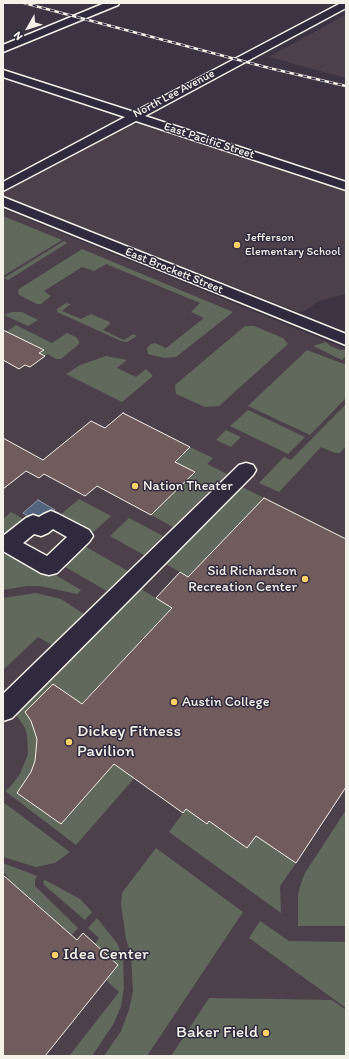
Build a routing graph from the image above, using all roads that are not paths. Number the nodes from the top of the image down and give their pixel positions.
1 (96, 3) edge
2 (114, 3) edge
3 (346, 3) edge
4 (3, 41) edge
5 (3, 49) edge
6 (3, 73) edge
7 (133, 116) junction
8 (3, 186) edge
9 (346, 186) edge
10 (3, 201) edge
11 (346, 340) edge
12 (246, 470) dead end
13 (3, 710) edge

1 - 4 main road
2 - 5 main road
3 - 7 street, North Lee Avenue
6 - 7 street, East Pacific Street
7 - 8 street, North Lee Avenue
7 - 9 street, East Pacific Street
10 - 11 main road, East Brockett Street
12 - 13 street

